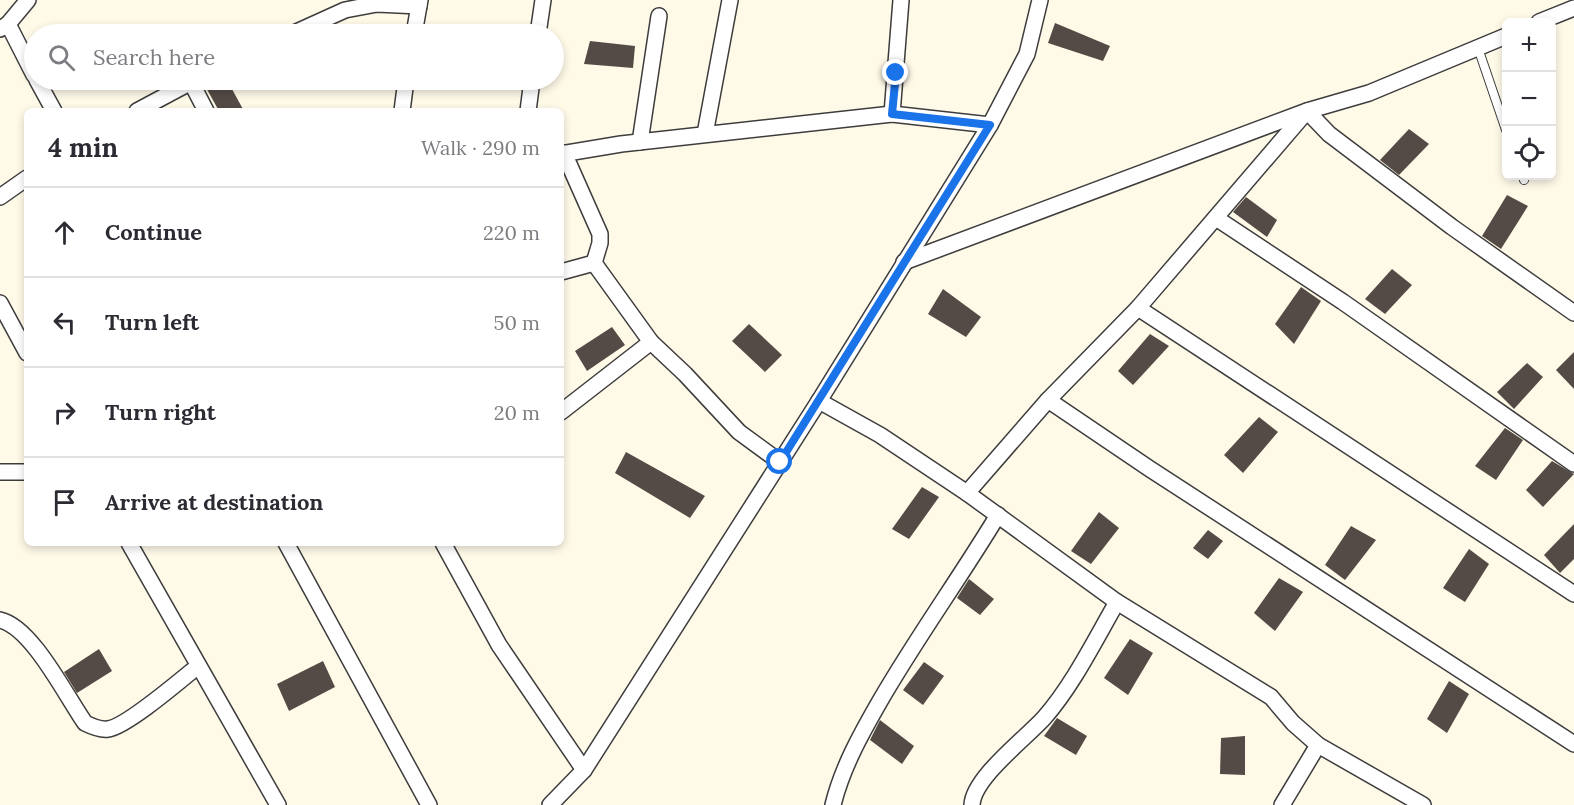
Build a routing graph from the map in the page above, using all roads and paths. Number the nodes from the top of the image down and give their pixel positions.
1 (28, 0) edge
2 (543, 0) edge
3 (730, 0) edge
4 (901, 0) edge
5 (1040, 0) edge
6 (419, 3) edge
7 (1574, 8) edge
8 (659, 16) dead end
9 (1549, 18) edge
10 (314, 24) edge
11 (416, 24) edge
12 (539, 24) edge
13 (4, 26) edge
14 (1502, 38) edge
15 (1478, 48) junction
16 (24, 59) edge
17 (42, 90) edge
18 (176, 90) edge
19 (197, 90) edge
20 (405, 90) edge
21 (531, 90) edge
22 (52, 108) edge
23 (144, 108) edge
24 (205, 108) edge
25 (402, 108) edge
26 (528, 108) edge
27 (1307, 111) junction
28 (892, 114) junction
29 (990, 125) junction
30 (1505, 126) edge
31 (705, 134) junction
32 (640, 142) junction
33 (564, 153) edge
34 (564, 155) edge
35 (24, 180) edge
36 (0, 197) edge
37 (1216, 218) junction
38 (904, 262) junction
39 (594, 263) junction
40 (564, 271) edge
41 (0, 303) edge
42 (1138, 308) junction
43 (1574, 313) edge
44 (651, 342) junction
45 (24, 347) edge
46 (1048, 400) junction
47 (819, 401) junction
48 (564, 410) edge
49 (780, 462) junction
50 (1574, 464) edge
51 (0, 472) edge
52 (24, 472) edge
53 (967, 493) junction
54 (998, 515) junction
55 (131, 546) edge
56 (288, 546) edge
57 (445, 546) edge
58 (1574, 594) edge
59 (1117, 602) junction
60 (1, 623) edge
61 (198, 666) junction
62 (1574, 744) edge
63 (1318, 745) junction
64 (584, 770) junction
65 (971, 804) edge
66 (278, 805) edge
67 (429, 805) edge
68 (550, 805) edge
69 (832, 805) edge
70 (1282, 805) edge
71 (1422, 805) edge

1 - 13 street
2 - 12 street
3 - 31 street
4 - 28 street
5 - 29 street
6 - 10 street
6 - 11 street
7 - 9 street
8 - 32 street
13 - 16 street
14 - 15 street
15 - 27 street
15 - 30 lane
17 - 22 street
18 - 23 street
19 - 24 street
20 - 25 street
21 - 26 street
27 - 37 street
27 - 38 street
27 - 43 street
28 - 29 street
28 - 31 street
29 - 38 street
31 - 32 street
32 - 33 street
34 - 39 street
35 - 36 street
37 - 42 street
37 - 50 street
38 - 47 street
39 - 40 street
39 - 44 street
41 - 45 street
42 - 46 street
42 - 58 street
44 - 48 street
44 - 49 street
46 - 53 street
46 - 62 street
47 - 49 street
47 - 53 street
49 - 64 street
51 - 52 street
53 - 54 street
54 - 59 street
54 - 69 street
55 - 61 street
56 - 67 street
57 - 64 street
59 - 63 street
59 - 65 street
60 - 61 street
61 - 66 street
63 - 70 street
63 - 71 street
64 - 68 street

